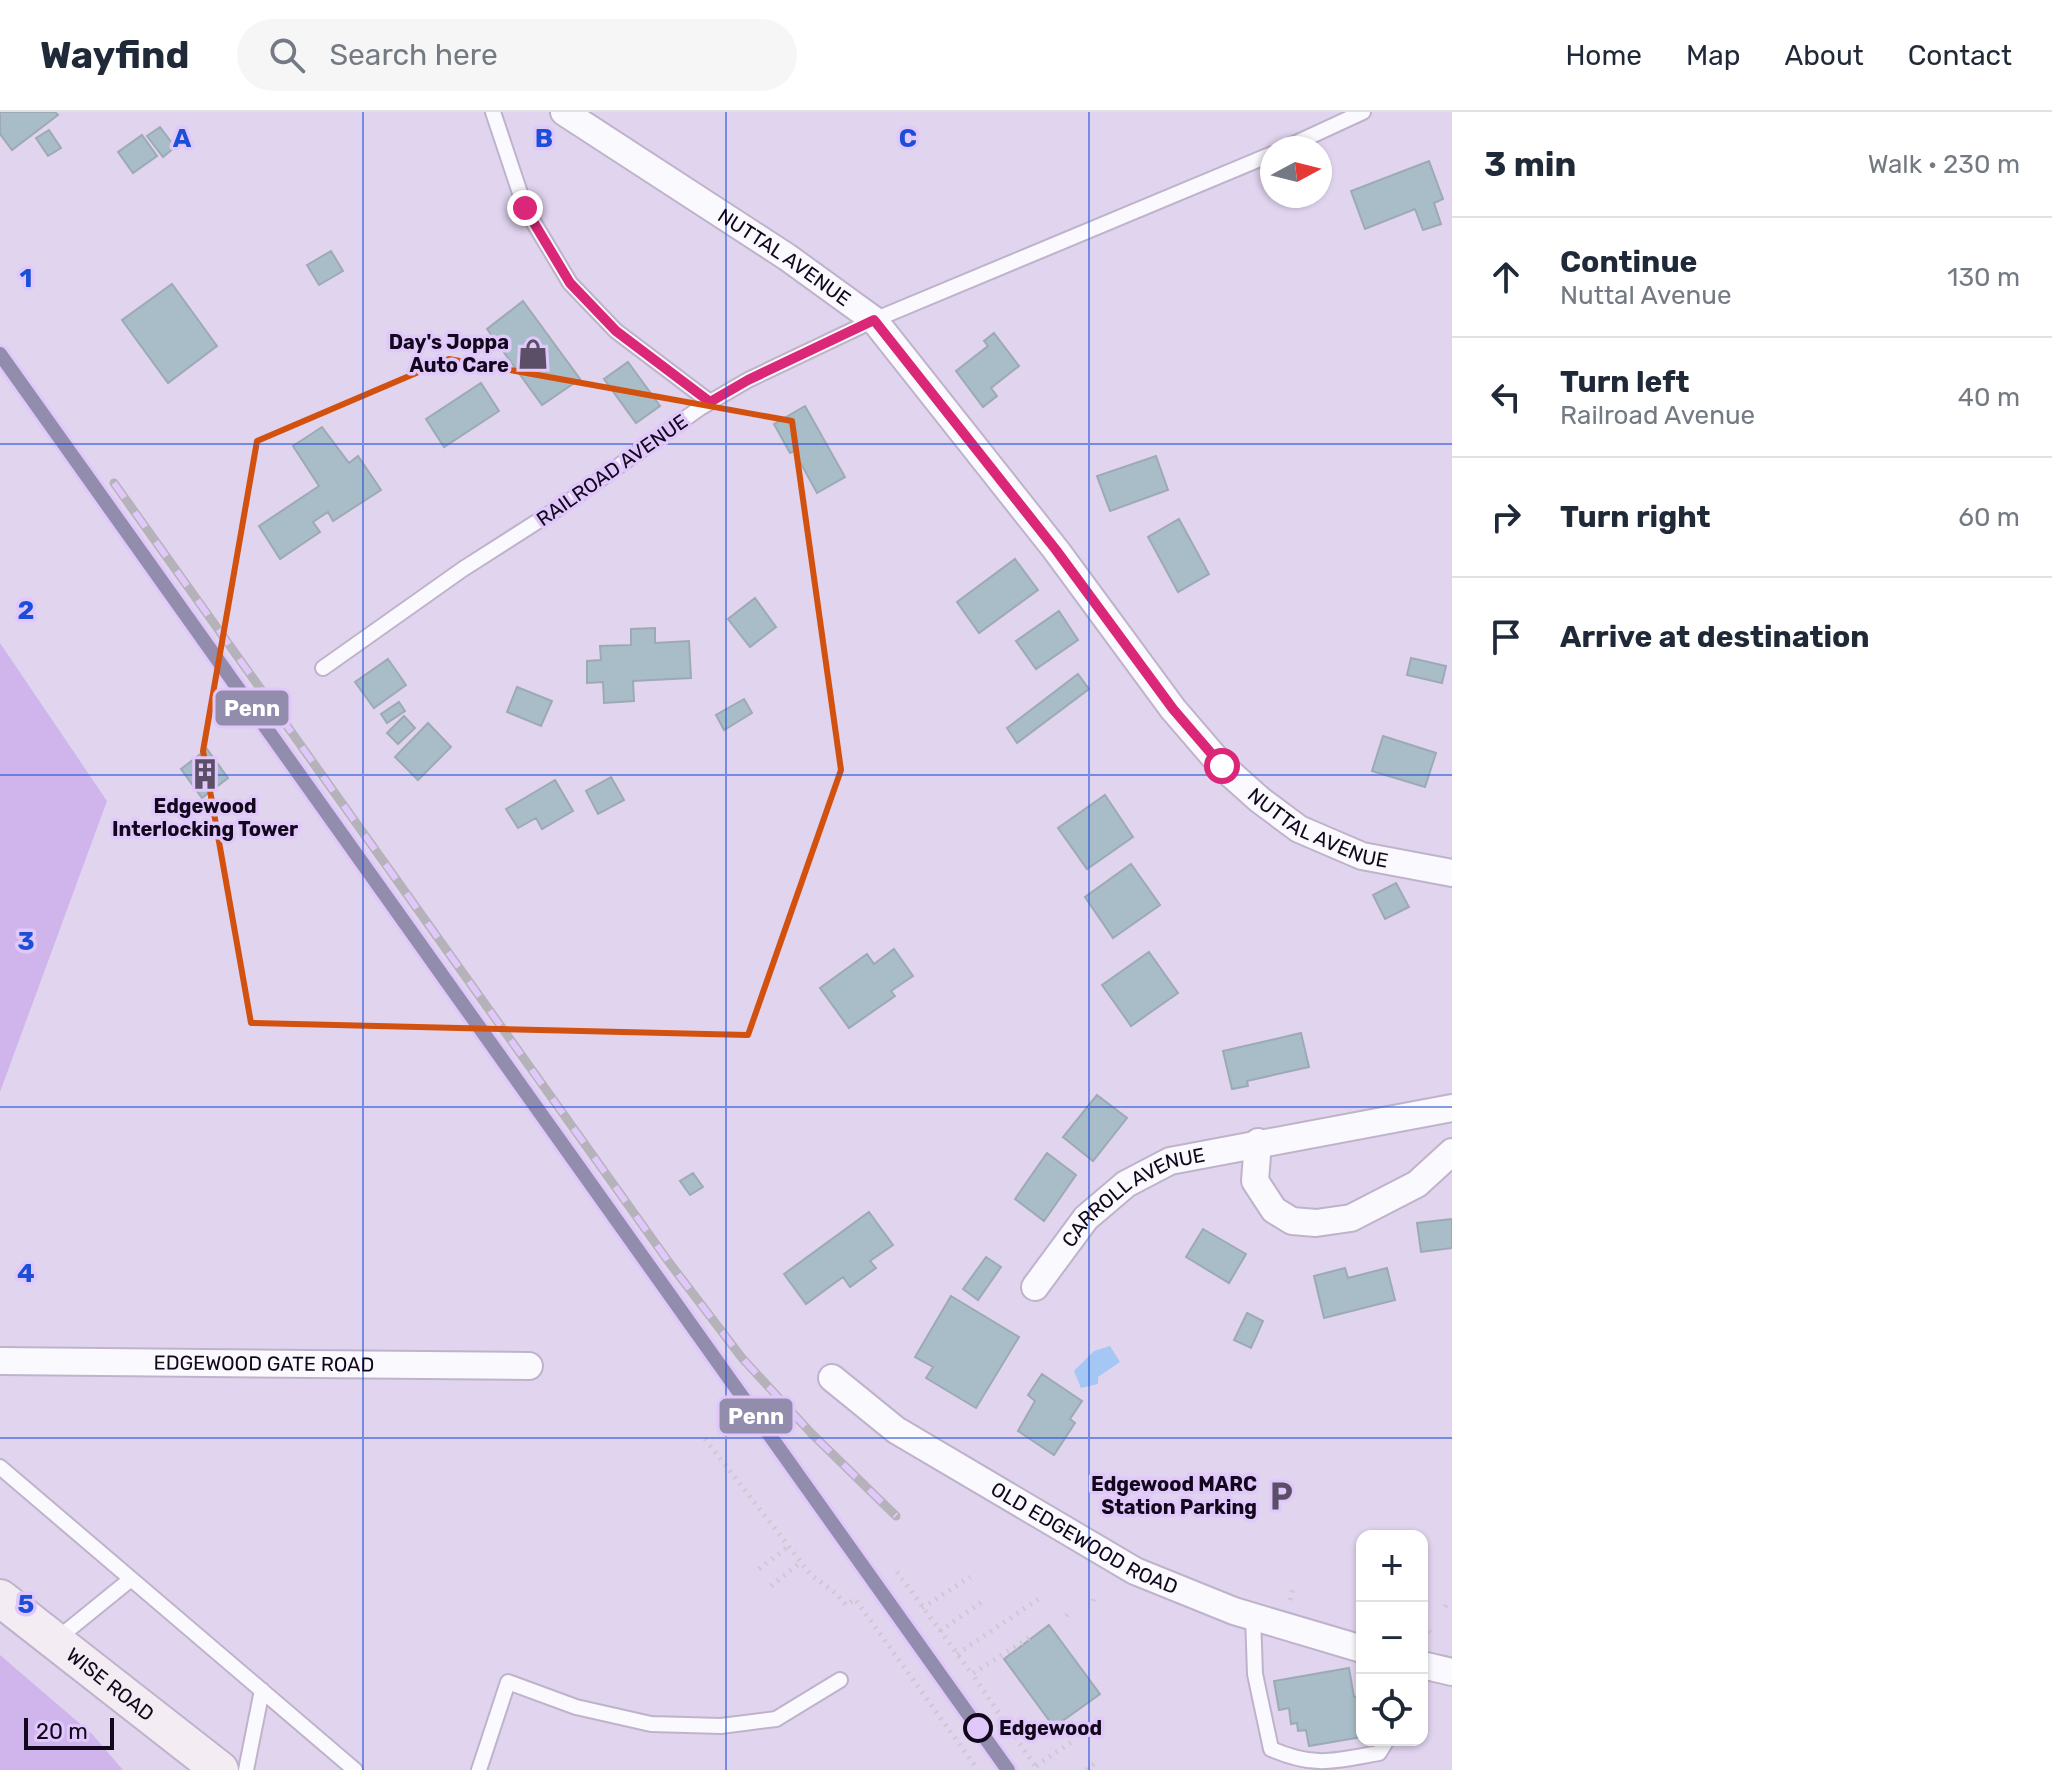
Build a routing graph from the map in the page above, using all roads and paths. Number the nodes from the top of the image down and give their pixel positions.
1 (493, 112) edge
2 (564, 112) edge
3 (1363, 112) edge
4 (1311, 136) edge
5 (1260, 159) edge
6 (874, 320) junction
7 (710, 402) junction
8 (323, 668) dead end
9 (1452, 873) edge
10 (1452, 1108) edge
11 (1258, 1142) junction
12 (1452, 1152) edge
13 (1035, 1287) dead end
14 (0, 1361) edge
15 (529, 1366) dead end
16 (832, 1378) dead end
17 (705, 1439) dead end
18 (0, 1467) edge
19 (789, 1546) junction
20 (801, 1562) junction
21 (759, 1569) dead end
22 (897, 1572) dead end
23 (970, 1577) dead end
24 (131, 1579) junction
25 (771, 1586) dead end
26 (1043, 1596) dead end
27 (0, 1598) edge
28 (986, 1599) dead end
29 (922, 1608) junction
30 (1253, 1616) junction
31 (940, 1631) junction
32 (1029, 1638) dead end
33 (56, 1640) junction
34 (1356, 1647) edge
35 (957, 1654) junction
36 (1428, 1666) edge
37 (1452, 1672) edge
38 (972, 1674) junction
39 (840, 1680) dead end
40 (262, 1690) junction
41 (1076, 1739) dead end
42 (1383, 1746) edge
43 (1094, 1764) dead end
44 (1037, 1768) edge
45 (220, 1770) edge
46 (246, 1770) edge
47 (355, 1770) edge
48 (479, 1770) edge
49 (978, 1770) edge
50 (1086, 1770) edge

1 - 7 lane
2 - 6 street, NUTTAL AVENUE
3 - 4 lane
5 - 6 lane, RAILROAD AVENUE
6 - 7 lane, RAILROAD AVENUE
6 - 9 street, NUTTAL AVENUE
7 - 8 lane, RAILROAD AVENUE
10 - 11 street, CARROLL AVENUE
11 - 12 street
11 - 13 street, CARROLL AVENUE
14 - 15 street, EDGEWOOD GATE ROAD
16 - 30 street, OLD EDGEWOOD ROAD
17 - 19 path
18 - 24 lane
19 - 20 path
19 - 21 path
20 - 25 path
20 - 49 path
22 - 29 path
23 - 29 path
24 - 33 lane
24 - 40 lane
26 - 35 path
27 - 33 street, WISE ROAD
28 - 31 path
29 - 31 path
30 - 34 street, OLD EDGEWOOD ROAD
30 - 42 lane
31 - 35 path
32 - 38 path
33 - 45 street, WISE ROAD
35 - 38 path
36 - 37 street
38 - 44 path
39 - 48 lane
40 - 46 lane
40 - 47 lane
41 - 44 path
43 - 50 path

